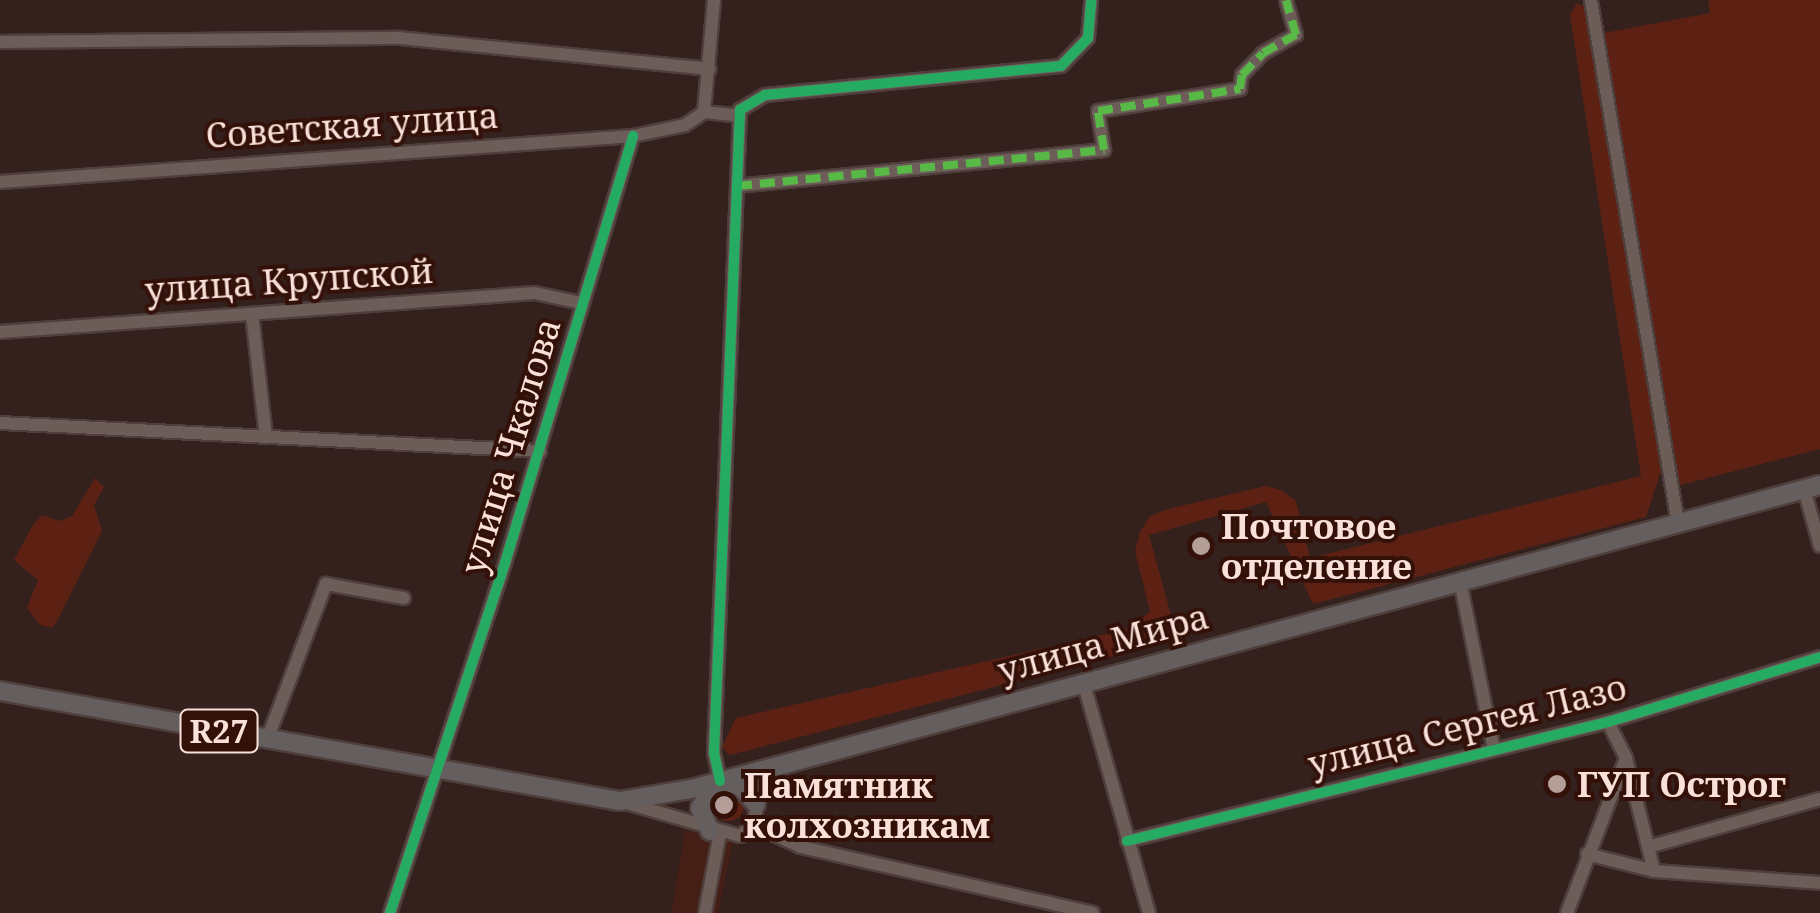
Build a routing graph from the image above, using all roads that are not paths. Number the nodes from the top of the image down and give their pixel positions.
1 (714, 0) edge
2 (1091, 0) edge
3 (1286, 0) edge
4 (1591, 0) edge
5 (0, 42) edge
6 (709, 69) junction
7 (704, 112) junction
8 (740, 116) junction
9 (633, 136) junction
10 (0, 182) edge
11 (737, 186) junction
12 (581, 303) junction
13 (252, 314) junction
14 (0, 332) edge
15 (0, 423) edge
16 (266, 437) junction
17 (540, 452) junction
18 (1812, 487) edge
19 (1678, 523) junction
20 (1820, 546) edge
21 (1460, 581) junction
22 (404, 598) dead end
23 (1820, 657) edge
24 (1083, 680) junction
25 (0, 691) edge
26 (1608, 722) junction
27 (266, 740) junction
28 (1494, 750) junction
29 (1626, 758) junction
30 (439, 770) junction
31 (765, 770) junction
32 (720, 782) junction
33 (1820, 798) edge
34 (620, 800) junction
35 (756, 804) junction
36 (753, 825) junction
37 (715, 832) junction
38 (1126, 841) junction
39 (1648, 847) junction
40 (1587, 854) junction
41 (1654, 872) junction
42 (1820, 883) edge
43 (390, 913) edge
44 (705, 913) edge
45 (1094, 913) edge
46 (1149, 913) edge
47 (1567, 913) edge

1 - 6 street
2 - 8 street
3 - 11 street
4 - 19 street
5 - 6 street
6 - 7 street
7 - 8 street
7 - 9 street, Советская улица
8 - 11 street
9 - 10 street, Советская улица
9 - 12 street, улица Чкалова
11 - 32 street
12 - 13 street, улица Крупской
12 - 17 street, улица Чкалова
13 - 14 street, улица Крупской
13 - 16 street
15 - 16 street, улица Чкалова
16 - 17 street, улица Чкалова
17 - 30 street, улица Чкалова
18 - 19 main road, улица Мира / R27
18 - 20 street
19 - 21 main road, улица Мира / R27
21 - 24 main road, улица Мира / R27
21 - 28 street
22 - 27 street
23 - 26 street, улица Сергея Лазо
24 - 31 main road, улица Мира / R27
24 - 38 street
25 - 27 main road, R27
26 - 28 street, улица Сергея Лазо
26 - 29 street
27 - 30 main road, R27
28 - 38 street, улица Сергея Лазо
29 - 39 street
29 - 40 street
30 - 34 main road, R27
30 - 43 street, улица Чкалова
31 - 32 main road, улица Мира / R27
31 - 35 street
32 - 34 main road, R27
32 - 35 main road
32 - 37 main road
33 - 39 street
34 - 37 street
35 - 36 street
36 - 37 street
36 - 45 street
37 - 44 street
38 - 46 street
39 - 41 street
40 - 41 street
40 - 47 street
41 - 42 street

